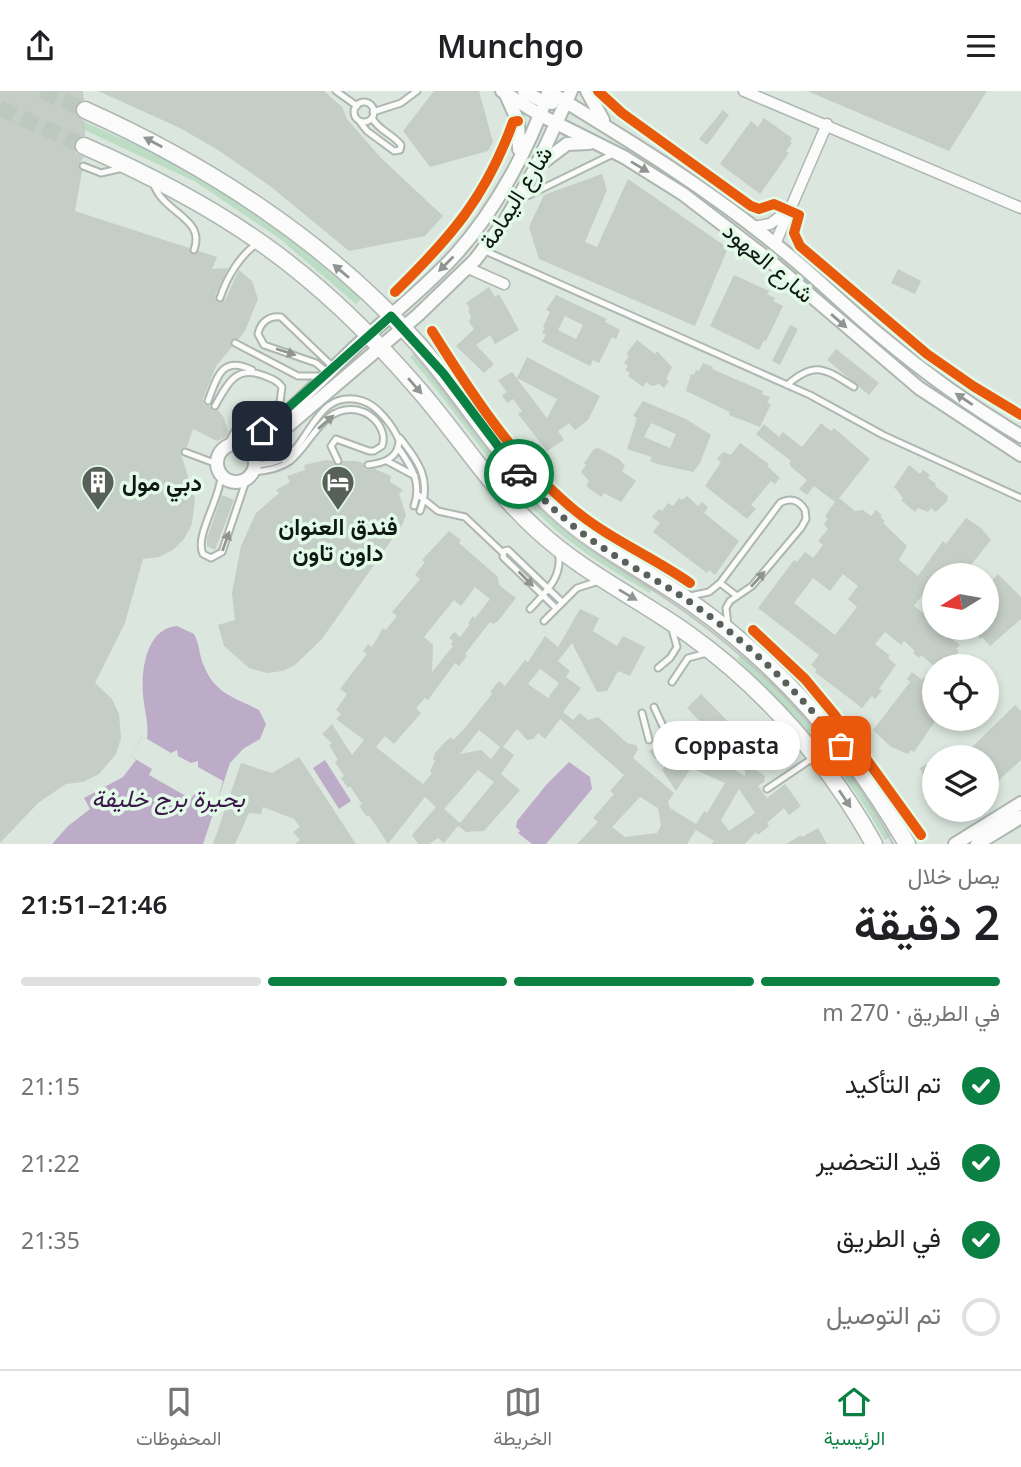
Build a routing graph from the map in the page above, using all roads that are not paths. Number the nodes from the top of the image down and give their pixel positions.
1 (335, 91) edge
2 (417, 91) edge
3 (503, 91) edge
4 (524, 91) edge
5 (587, 91) edge
6 (744, 91) edge
7 (547, 94) edge
8 (569, 97) edge
9 (357, 106) junction
10 (85, 110) tunnel mouth
11 (373, 115) junction
12 (540, 115) junction
13 (360, 122) junction
14 (558, 124) junction
15 (827, 124) junction
16 (608, 126) junction
17 (85, 146) tunnel mouth
18 (603, 146) junction
19 (615, 152) junction
20 (517, 160) junction
21 (128, 165) junction
22 (83, 166) dead end
23 (536, 169) junction
24 (152, 176) junction
25 (517, 202) junction
26 (1021, 208) edge
27 (788, 211) junction
28 (724, 223) junction
29 (753, 227) junction
30 (261, 241) junction
31 (775, 244) junction
32 (194, 250) dead end
33 (475, 259) junction
34 (505, 281) dead end
35 (220, 298) dead end
36 (397, 322) junction
37 (369, 335) junction
38 (235, 343) dead end
39 (381, 347) junction
40 (330, 372) junction
41 (258, 373) junction
42 (787, 385) junction
43 (854, 387) dead end
44 (208, 401) dead end
45 (215, 407) dead end
46 (398, 435) junction
47 (1021, 436) edge
48 (274, 439) junction
49 (235, 445) junction
50 (399, 449) junction
51 (186, 451) dead end
52 (1021, 455) edge
53 (287, 457) junction
54 (338, 461) dead end
55 (387, 461) junction
56 (368, 465) dead end
57 (253, 468) junction
58 (219, 470) junction
59 (416, 477) junction
60 (417, 494) junction
61 (1021, 498) edge
62 (424, 501) junction
63 (414, 506) dead end
64 (420, 512) dead end
65 (555, 547) junction
66 (503, 553) junction
67 (605, 581) junction
68 (720, 583) junction
69 (547, 590) junction
70 (680, 595) junction
71 (542, 596) junction
72 (737, 596) junction
73 (562, 602) junction
74 (556, 608) junction
75 (530, 609) dead end
76 (667, 620) junction
77 (544, 621) dead end
78 (731, 632) junction
79 (715, 655) junction
80 (658, 668) dead end
81 (672, 682) dead end
82 (653, 707) dead end
83 (642, 713) dead end
84 (666, 733) dead end
85 (649, 740) dead end
86 (815, 756) junction
87 (767, 789) dead end
88 (1021, 803) edge
89 (1021, 817) edge
90 (874, 844) edge
91 (907, 844) edge
92 (955, 844) edge
93 (976, 844) edge

1 - 9 lane
2 - 11 lane
3 - 12 street, شارع العهود
3 - 20 street
4 - 7 street, شارع العهود
5 - 16 street
6 - 15 street
7 - 8 street, شارع العهود
7 - 12 street, شارع اليمامة
8 - 14 street, شارع اليمامة
8 - 16 street, شارع العهود
9 - 11 lane
9 - 13 lane
36 -> 10 main road
11 - 13 lane
11 - 13 lane
12 - 14 street, شارع العهود
12 - 20 street, شارع اليمامة
14 - 18 street, شارع العهود
14 - 23 street, شارع اليمامة
15 - 26 street
15 - 27 street
16 - 29 street, شارع العهود
17 - 21 main road
18 - 19 street, شارع العهود
18 - 23 street
19 - 25 lane
19 -> 28 street, شارع العهود
20 -> 36 street, شارع اليمامة
21 - 22 lane
21 - 24 main road
23 - 25 street, شارع اليمامة
24 - 30 main road
24 - 32 lane
25 - 33 street, شارع اليمامة
27 - 29 street
27 - 31 street
28 - 31 street
28 -> 52 street, شارع العهود
29 - 31 street, شارع العهود
30 - 35 lane
30 - 37 main road
47 -> 31 street, شارع العهود
33 - 34 street
33 - 36 street, شارع اليمامة
33 - 42 lane
36 - 37 street, شارع اليمامة
36 - 39 street, شارع اليمامة
36 - 70 main road
37 - 39 main road
37 - 40 street, شارع اليمامة
38 - 40 lane
39 - 48 street, شارع اليمامة
39 -> 65 main road
40 -> 40 lane
40 - 49 street, شارع اليمامة
41 - 44 lane
41 - 45 lane
41 - 49 lane
42 - 43 lane
42 - 61 lane
46 - 50 lane
46 - 53 lane
46 - 62 lane
48 - 53 street
48 - 57 street, شارع اليمامة
49 - 57 street
49 - 58 street
50 - 55 lane
50 - 59 lane
51 - 58 lane
53 - 57 lane
57 -> 54 lane
55 - 56 lane
55 - 59 lane
57 - 58 street
58 -> 57 lane
59 - 60 lane
60 - 62 lane
60 - 63 lane
62 - 64 lane
62 - 66 lane
65 - 67 main road
65 - 69 lane
66 - 69 lane
66 -> 71 lane
67 - 73 lane
67 -> 76 main road
68 - 70 lane
68 - 72 lane
72 -> 68 lane
69 - 71 lane
69 - 73 lane
70 - 78 main road
71 - 74 lane
71 - 75 lane
72 - 78 lane
73 - 74 lane
74 - 77 lane
76 - 79 main road
76 - 80 lane
78 - 91 main road
79 - 81 lane
79 - 86 main road
82 - 84 lane
83 - 85 lane
86 - 87 lane
86 -> 90 main road
88 - 92 street
89 - 93 street

